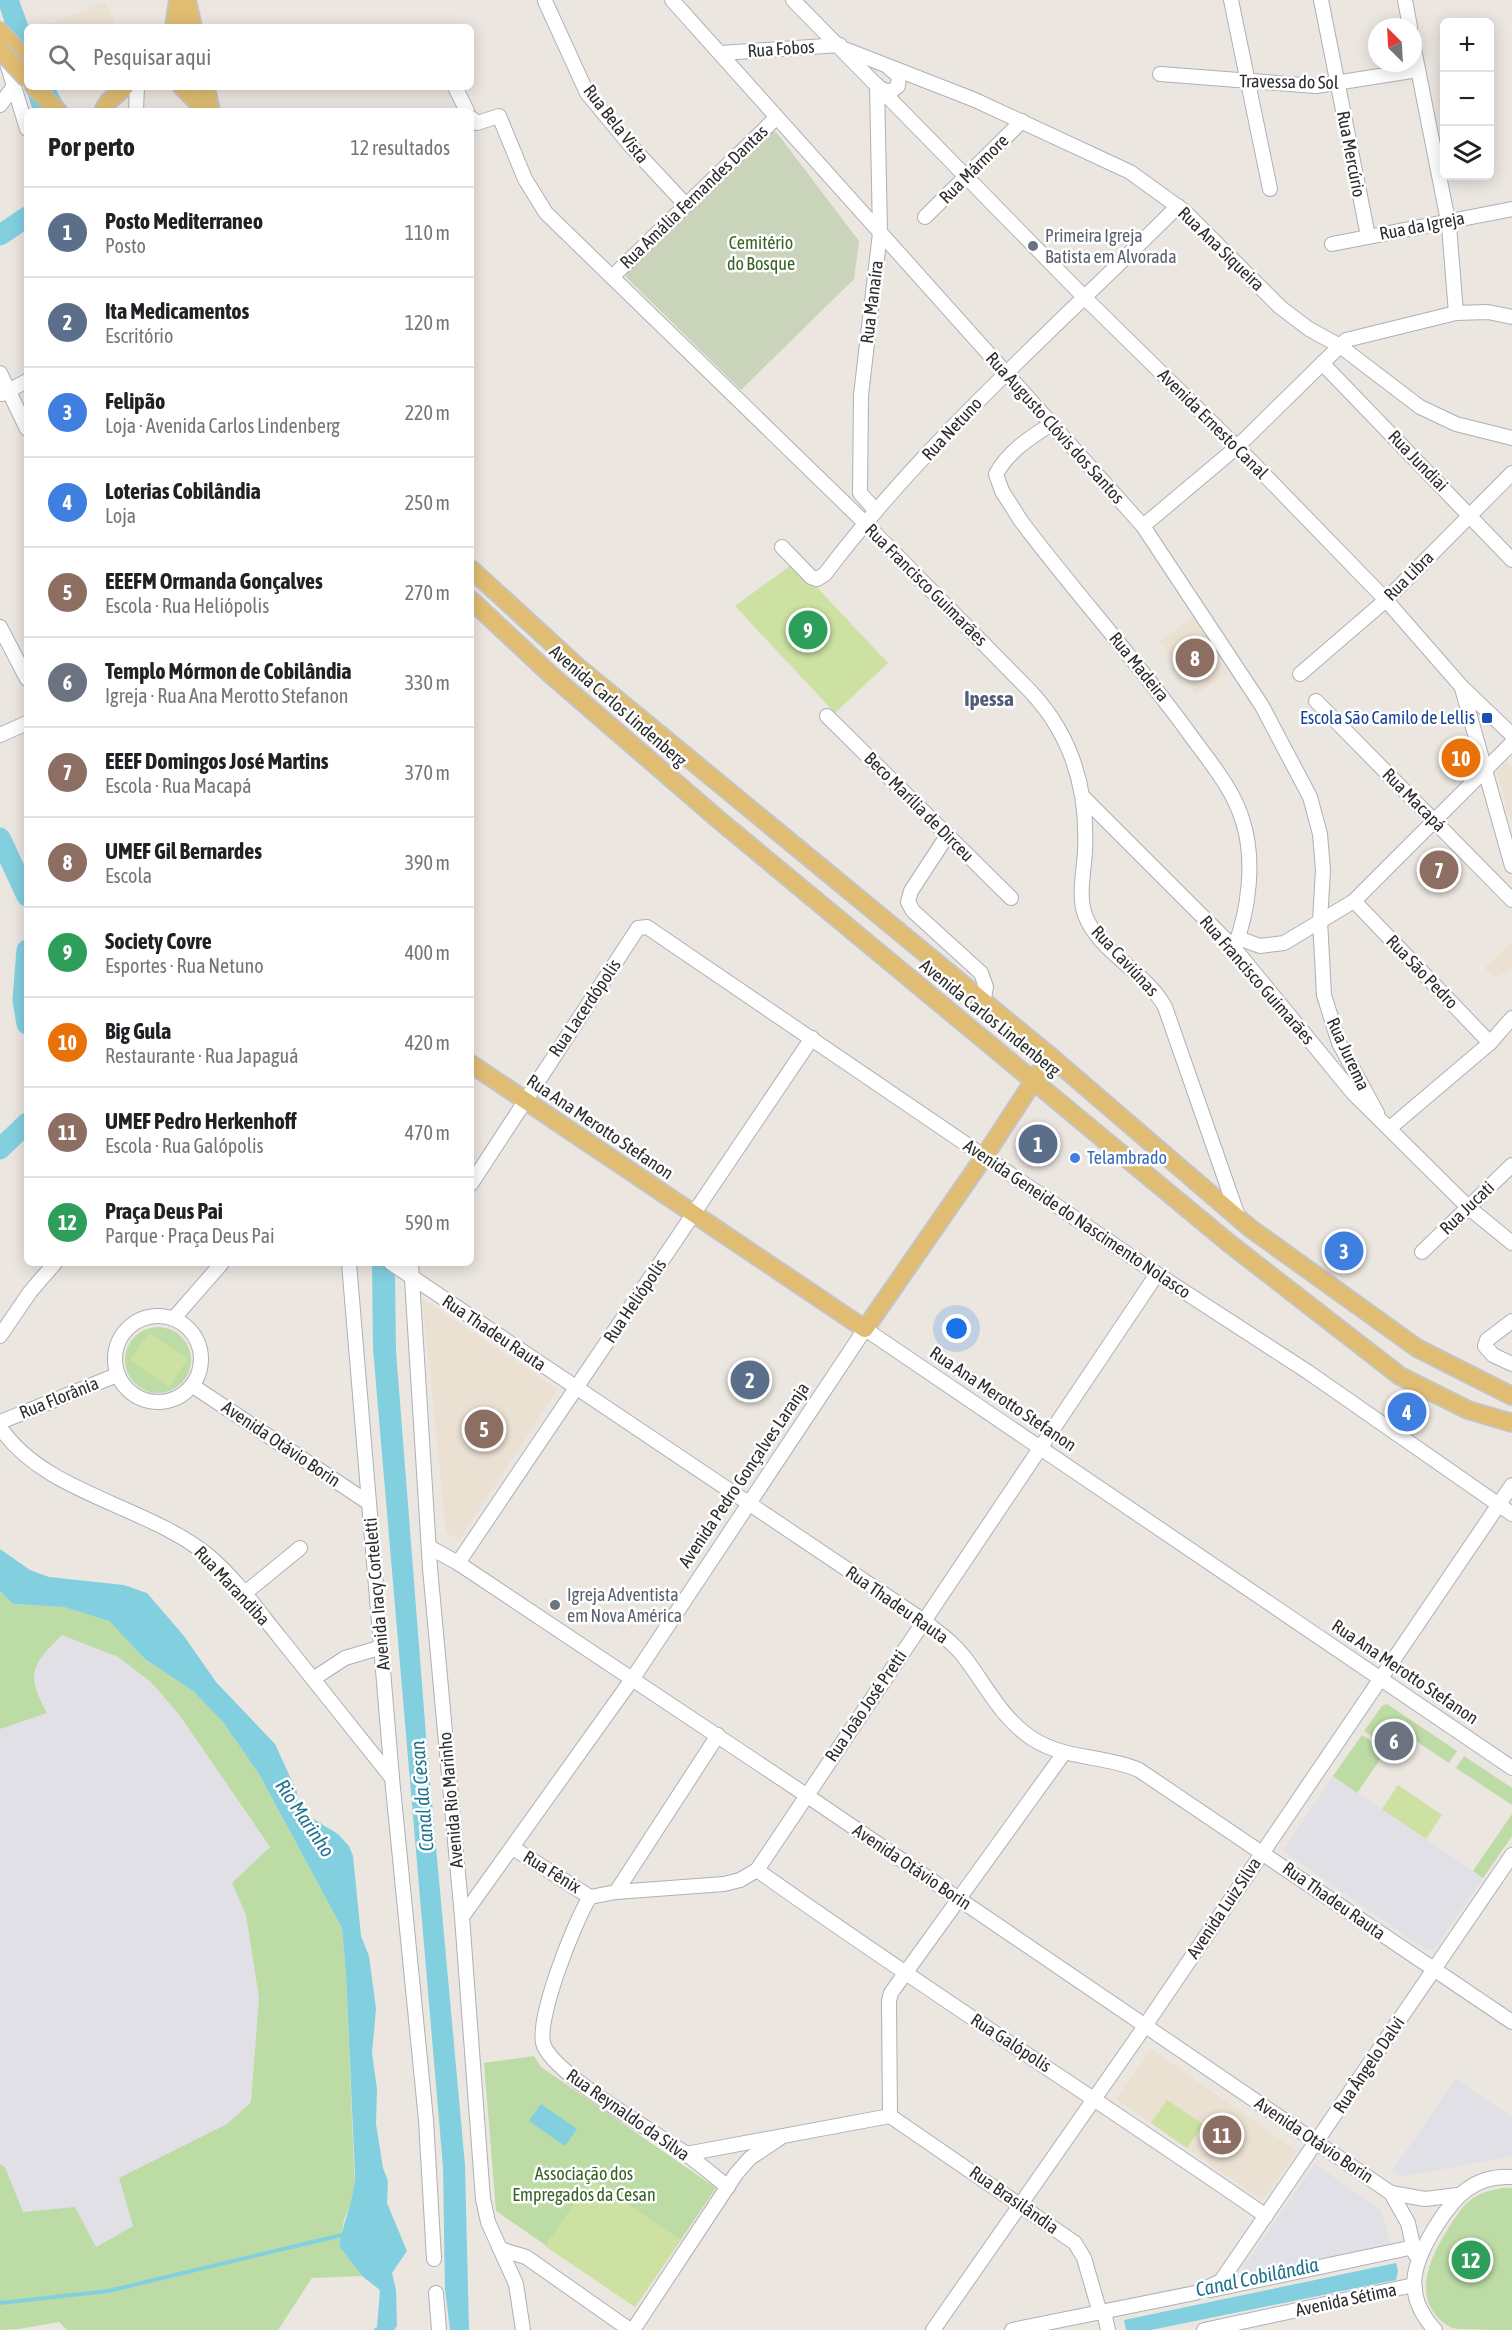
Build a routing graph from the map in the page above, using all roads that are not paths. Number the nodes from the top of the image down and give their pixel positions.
1 (178, 0) edge
2 (187, 0) edge
3 (672, 0) edge
4 (1231, 0) edge
5 (1321, 0) edge
6 (1405, 0) edge
7 (545, 1) edge
8 (797, 1) edge
9 (1408, 18) edge
10 (174, 24) edge
11 (191, 24) edge
12 (0, 31) edge
13 (0, 42) edge
14 (839, 46) junction
15 (0, 50) edge
16 (722, 53) junction
17 (24, 58) edge
18 (892, 69) junction
19 (1406, 72) edge
20 (1418, 72) edge
21 (1160, 74) dead end
22 (918, 78) junction
23 (1248, 82) junction
24 (20, 83) edge
25 (1337, 84) junction
26 (898, 86) junction
27 (879, 88) junction
28 (37, 90) edge
29 (53, 90) edge
30 (122, 90) edge
31 (137, 90) edge
32 (185, 90) edge
33 (207, 90) edge
34 (456, 90) edge
35 (0, 105) edge
36 (55, 108) edge
37 (69, 108) edge
38 (106, 108) edge
39 (136, 108) edge
40 (203, 108) edge
41 (210, 108) edge
42 (466, 108) edge
43 (24, 109) edge
44 (777, 118) junction
45 (908, 118) junction
46 (474, 120) edge
47 (1022, 121) junction
48 (966, 177) junction
49 (1270, 189) dead end
50 (685, 204) junction
51 (1178, 206) junction
52 (1512, 209) edge
53 (925, 218) dead end
54 (1448, 220) junction
55 (880, 232) junction
56 (1368, 236) junction
57 (1332, 244) dead end
58 (612, 277) junction
59 (1085, 298) junction
60 (1456, 313) junction
61 (1512, 317) edge
62 (1340, 346) junction
63 (1322, 363) junction
64 (0, 373) edge
65 (1004, 373) junction
66 (24, 383) edge
67 (4, 393) edge
68 (24, 424) edge
69 (1050, 425) junction
70 (1512, 438) edge
71 (1237, 447) junction
72 (1512, 473) edge
73 (876, 511) junction
74 (1471, 515) junction
75 (864, 522) junction
76 (1143, 526) junction
77 (782, 547) dead end
78 (1512, 560) edge
79 (474, 572) edge
80 (1386, 600) junction
81 (474, 603) edge
82 (0, 627) edge
83 (24, 673) edge
84 (1300, 674) dead end
85 (1461, 686) junction
86 (1316, 701) dead end
87 (827, 716) dead end
88 (24, 724) edge
89 (0, 735) edge
90 (1512, 735) edge
91 (1512, 743) edge
92 (1485, 768) junction
93 (1084, 798) junction
94 (1435, 822) junction
95 (947, 836) junction
96 (1512, 866) edge
97 (1011, 898) dead end
98 (1512, 900) edge
99 (1354, 901) junction
100 (1320, 920) junction
101 (642, 926) joint
102 (1236, 943) junction
103 (983, 1003) junction
104 (1512, 1018) edge
105 (812, 1038) junction
106 (1490, 1043) junction
107 (1050, 1056) junction
108 (474, 1066) edge
109 (1033, 1079) junction
110 (1353, 1093) joint
111 (524, 1100) junction
112 (1377, 1113) junction
113 (1390, 1127) junction
114 (984, 1157) junction
115 (1512, 1165) edge
116 (474, 1179) edge
117 (1468, 1207) junction
118 (693, 1214) junction
119 (1239, 1219) junction
120 (1512, 1243) edge
121 (1422, 1252) dead end
122 (52, 1266) edge
123 (219, 1266) edge
124 (349, 1266) edge
125 (396, 1266) edge
126 (411, 1266) edge
127 (419, 1266) edge
128 (1157, 1274) junction
129 (412, 1277) junction
130 (174, 1318) junction
131 (1512, 1321) edge
132 (865, 1329) junction
133 (0, 1336) edge
134 (1512, 1364) edge
135 (117, 1375) junction
136 (193, 1386) junction
137 (576, 1388) junction
138 (1512, 1396) edge
139 (0, 1422) edge
140 (1512, 1423) edge
141 (0, 1427) edge
142 (1041, 1448) junction
143 (1512, 1485) edge
144 (369, 1503) junction
145 (749, 1504) junction
146 (1499, 1505) junction
147 (1512, 1514) edge
148 (429, 1547) junction
149 (300, 1548) dead end
150 (458, 1563) junction
151 (245, 1593) junction
152 (924, 1622) junction
153 (381, 1647) junction
154 (633, 1678) junction
155 (1381, 1678) junction
156 (313, 1679) junction
157 (718, 1735) junction
158 (1064, 1753) junction
159 (1512, 1768) edge
160 (392, 1778) junction
161 (806, 1795) junction
162 (513, 1848) junction
163 (1262, 1851) junction
164 (1512, 1855) edge
165 (757, 1870) junction
166 (616, 1892) junction
167 (590, 1897) junction
168 (959, 1899) junction
169 (462, 1917) junction
170 (1434, 1970) junction
171 (904, 1974) junction
172 (1512, 2022) edge
173 (1145, 2026) junction
174 (1094, 2097) junction
175 (890, 2116) junction
176 (780, 2138) junction
177 (1317, 2142) junction
178 (686, 2154) junction
179 (1512, 2177) edge
180 (728, 2187) junction
181 (1391, 2193) junction
182 (1458, 2195) junction
183 (1022, 2204) junction
184 (1266, 2216) junction
185 (1414, 2247) junction
186 (500, 2249) junction
187 (434, 2259) dead end
188 (1416, 2262) junction
189 (1231, 2280) junction
190 (1414, 2285) junction
191 (436, 2293) dead end
192 (1102, 2312) junction
193 (1430, 2327) edge
194 (439, 2330) edge
195 (523, 2330) edge
196 (632, 2330) edge
197 (933, 2330) edge
198 (1012, 2330) edge
199 (1108, 2330) edge
200 (1204, 2330) edge

1 - 10 main road
2 - 11 main road
3 - 16 street, Rua Augusto Clóvis dos Santos
4 - 23 street
5 - 25 street, Rua Mercúrio
6 - 9 street
7 - 50 street, Rua Bela Vista
8 - 14 street, Avenida Ernesto Canal
12 - 17 main road
13 - 24 street
14 - 16 street, Rua Fobos
14 - 18 street, Avenida Ernesto Canal
14 - 27 street, Avenida Ernesto Canal
15 - 24 main road, bridge
16 - 44 street, Rua Augusto Clóvis dos Santos
18 - 22 street, Rua Ana Siqueira
18 - 26 street
18 - 27 street
19 - 25 street, Travessa do Sol
20 - 54 street
21 - 23 street, Travessa do Sol
22 - 26 street
22 - 47 street, Rua Ana Siqueira
23 - 25 street, Travessa do Sol
23 - 49 street
24 - 35 street
24 - 43 street
25 - 56 street, Rua Mercúrio
26 - 27 street
26 - 45 street, Avenida Ernesto Canal
27 - 45 street, Avenida Ernesto Canal
27 - 55 street, Rua Manaíra
28 - 36 main road
29 - 37 main road
30 - 38 main road
31 - 39 street
32 - 40 main road
33 - 41 main road
34 - 42 street
44 - 50 street, Rua Amália Fernandes Dantas
44 - 55 street, Rua Augusto Clóvis dos Santos
45 - 48 street, Avenida Ernesto Canal
46 - 58 street, Rua Francisco Guimarães
47 - 48 street, Rua Mármore
47 - 51 street, Rua Ana Siqueira
48 - 53 street, Rua Mármore
48 - 59 street, Avenida Ernesto Canal
50 - 58 street, Rua Amália Fernandes Dantas
51 - 59 street, Rua Netuno
51 - 62 street, Rua Ana Siqueira
52 - 54 street, Rua da Igreja
54 - 56 street, Rua da Igreja
54 - 60 street
55 - 65 street, Rua Augusto Clóvis dos Santos
55 - 73 street, Rua Manaíra
56 - 57 street, Rua da Igreja
58 - 75 street, Rua Francisco Guimarães
59 - 65 street, Rua Netuno
59 - 71 street, Avenida Ernesto Canal
60 - 61 street
60 - 62 street
62 - 63 street
62 - 70 street, Rua Ana Siqueira
63 - 71 street
63 - 74 street, Rua Jundiai
64 - 67 street
65 - 69 street, Rua Augusto Clóvis dos Santos
65 - 73 street, Rua Netuno
66 - 67 street
67 - 68 street
69 - 76 street, Rua Augusto Clóvis dos Santos
69 - 102 street, Rua Madeira
71 - 76 street
71 - 80 street, Avenida Ernesto Canal
72 - 74 street, Rua Libra
73 - 75 street, Rua Netuno
74 - 78 street, Rua Jundiai
74 - 80 street, Rua Libra
75 - 77 street, Rua Netuno
75 - 93 street, Rua Francisco Guimarães
76 - 100 street, Rua Augusto Clóvis dos Santos
79 - 103 main road, Avenida Carlos Lindenberg
80 - 84 street, Rua Libra
80 - 85 street, Avenida Ernesto Canal
81 - 109 main road, Avenida Carlos Lindenberg
82 - 83 street
85 - 90 street, Avenida Ernesto Canal
85 - 92 street
86 - 94 street, Rua Macapá
87 - 95 street, Beco Marília de Dirceu
88 - 89 street
91 - 92 street
92 - 94 street
92 - 96 street
93 - 102 street, Rua Francisco Guimarães
93 - 119 street, Rua Caviúnas
94 - 98 street, Rua Macapá
94 - 99 street
95 - 97 street, Beco Marília de Dirceu
95 - 103 street
99 - 100 street
99 - 106 street, Rua São Pedro
100 - 102 street
100 - 112 street, Rua Jurema
101 - 105 street, Avenida Geneide do Nascimento Nolasco
101 - 111 street, Rua Lacerdópolis
102 - 110 street, Rua Francisco Guimarães
103 - 107 main road, Avenida Carlos Lindenberg
104 - 106 street
105 - 114 street, Avenida Geneide do Nascimento Nolasco
105 - 118 street, Rua Heliópolis
106 - 113 street
107 - 109 main road, Avenida Pedro Gonçalves Laranja
107 - 119 main road, Avenida Carlos Lindenberg
108 - 111 main road, Rua Ana Merotto Stefanon
109 - 114 main road, Avenida Pedro Gonçalves Laranja
109 - 140 main road, Avenida Carlos Lindenberg
110 - 112 street, Rua Jurema
111 - 116 street, Rua Lacerdópolis
111 - 118 main road, Rua Ana Merotto Stefanon
112 - 113 street, Rua Jurema
113 - 117 street, Rua Jurema
114 - 128 street, Avenida Geneide do Nascimento Nolasco
114 - 132 main road, Avenida Pedro Gonçalves Laranja
115 - 117 street, Rua Jucati
117 - 120 street, Rua Jurema
117 - 121 street, Rua Jucati
118 - 132 main road, Rua Ana Merotto Stefanon
118 - 137 street, Rua Heliópolis
119 - 138 main road, Avenida Carlos Lindenberg
122 - 133 street
123 - 130 street
124 - 144 street, Avenida Iracy Corteletti
125 - 129 street, Rua Thadeu Rauta
126 - 129 street, Avenida Rio Marinho
127 - 129 street
128 - 142 street, Rua João José Pretti
128 - 146 street, Avenida Geneide do Nascimento Nolasco
129 - 137 street, Rua Thadeu Rauta
129 - 148 street, Avenida Rio Marinho
130 - 135 street
130 - 136 street
131 - 134 street
132 - 142 street, Rua Ana Merotto Stefanon
132 - 145 street, Avenida Pedro Gonçalves Laranja
135 - 136 street
135 - 139 street, Rua Florânia
136 - 144 street, Avenida Otávio Borin
137 - 145 street, Rua Thadeu Rauta
137 - 150 street, Rua Heliópolis
141 - 151 street, Rua Marandiba
142 - 152 street, Rua João José Pretti
142 - 155 street, Rua Ana Merotto Stefanon
143 - 146 street, Avenida Luiz Silva
144 - 153 street, Avenida Iracy Corteletti
145 - 152 street, Rua Thadeu Rauta
145 - 154 street, Avenida Pedro Gonçalves Laranja
146 - 147 street, Avenida Geneide do Nascimento Nolasco
146 - 155 street, Avenida Luiz Silva
148 - 150 street, Avenida Otávio Borin
148 - 169 street, Avenida Rio Marinho
149 - 151 street
150 - 154 street, Avenida Otávio Borin
151 - 156 street, Rua Marandiba
152 - 158 street, Rua Thadeu Rauta
152 - 161 street, Rua João José Pretti
153 - 156 street
153 - 160 street, Avenida Iracy Corteletti
154 - 157 street, Avenida Otávio Borin
154 - 162 street, Avenida Pedro Gonçalves Laranja
155 - 159 street, Rua Ana Merotto Stefanon
155 - 163 street, Avenida Luiz Silva
156 - 160 street, Rua Marandiba
157 - 161 street, Avenida Otávio Borin
157 - 166 street
158 - 163 street, Rua Thadeu Rauta
158 - 168 street
160 - 187 street, Avenida Iracy Corteletti
161 - 165 street, Rua João José Pretti
161 - 168 street, Avenida Otávio Borin
162 - 167 street, Rua Fênix
162 - 169 street, Avenida Pedro Gonçalves Laranja
163 - 170 street, Rua Thadeu Rauta
163 - 173 street, Avenida Luiz Silva
164 - 170 street, Rua Ângelo Dalvi
165 - 166 street
165 - 171 street, Rua Galópolis
166 - 167 street
167 - 178 street, Rua Reynaldo da Silva
168 - 171 street
168 - 173 street, Avenida Otávio Borin
169 - 186 street, Avenida Rio Marinho
170 - 172 street, Rua Thadeu Rauta
170 - 177 street, Rua Ângelo Dalvi
171 - 174 street, Rua Galópolis
171 - 175 street
173 - 174 street, Avenida Luiz Silva
173 - 177 street, Avenida Otávio Borin
174 - 183 street, Avenida Luiz Silva
174 - 184 street, Rua Galópolis
175 - 176 street
175 - 183 street, Rua Brasilândia
176 - 178 street
176 - 180 street
177 - 181 street, Avenida Otávio Borin
177 - 184 street, Rua Ângelo Dalvi
178 - 180 street, Rua Reynaldo da Silva
179 - 182 street
180 - 196 street
181 - 182 street, Avenida Otávio Borin
181 - 185 street, Avenida Otávio Borin
182 - 188 street
183 - 192 street, Rua Brasilândia
183 - 197 street, Avenida Luiz Silva
184 - 189 street, Rua Ângelo Dalvi
185 - 188 street, Avenida Otávio Borin
185 - 189 street, Rua Ângelo Dalvi
186 - 195 street, Avenida Rio Marinho
186 - 196 street
188 - 190 street
189 - 192 street, Rua Ângelo Dalvi
190 - 193 street
190 - 200 street, Avenida Sétima
191 - 194 street
192 - 198 street, Rua Ângelo Dalvi
192 - 199 street, Rua Brasilândia

